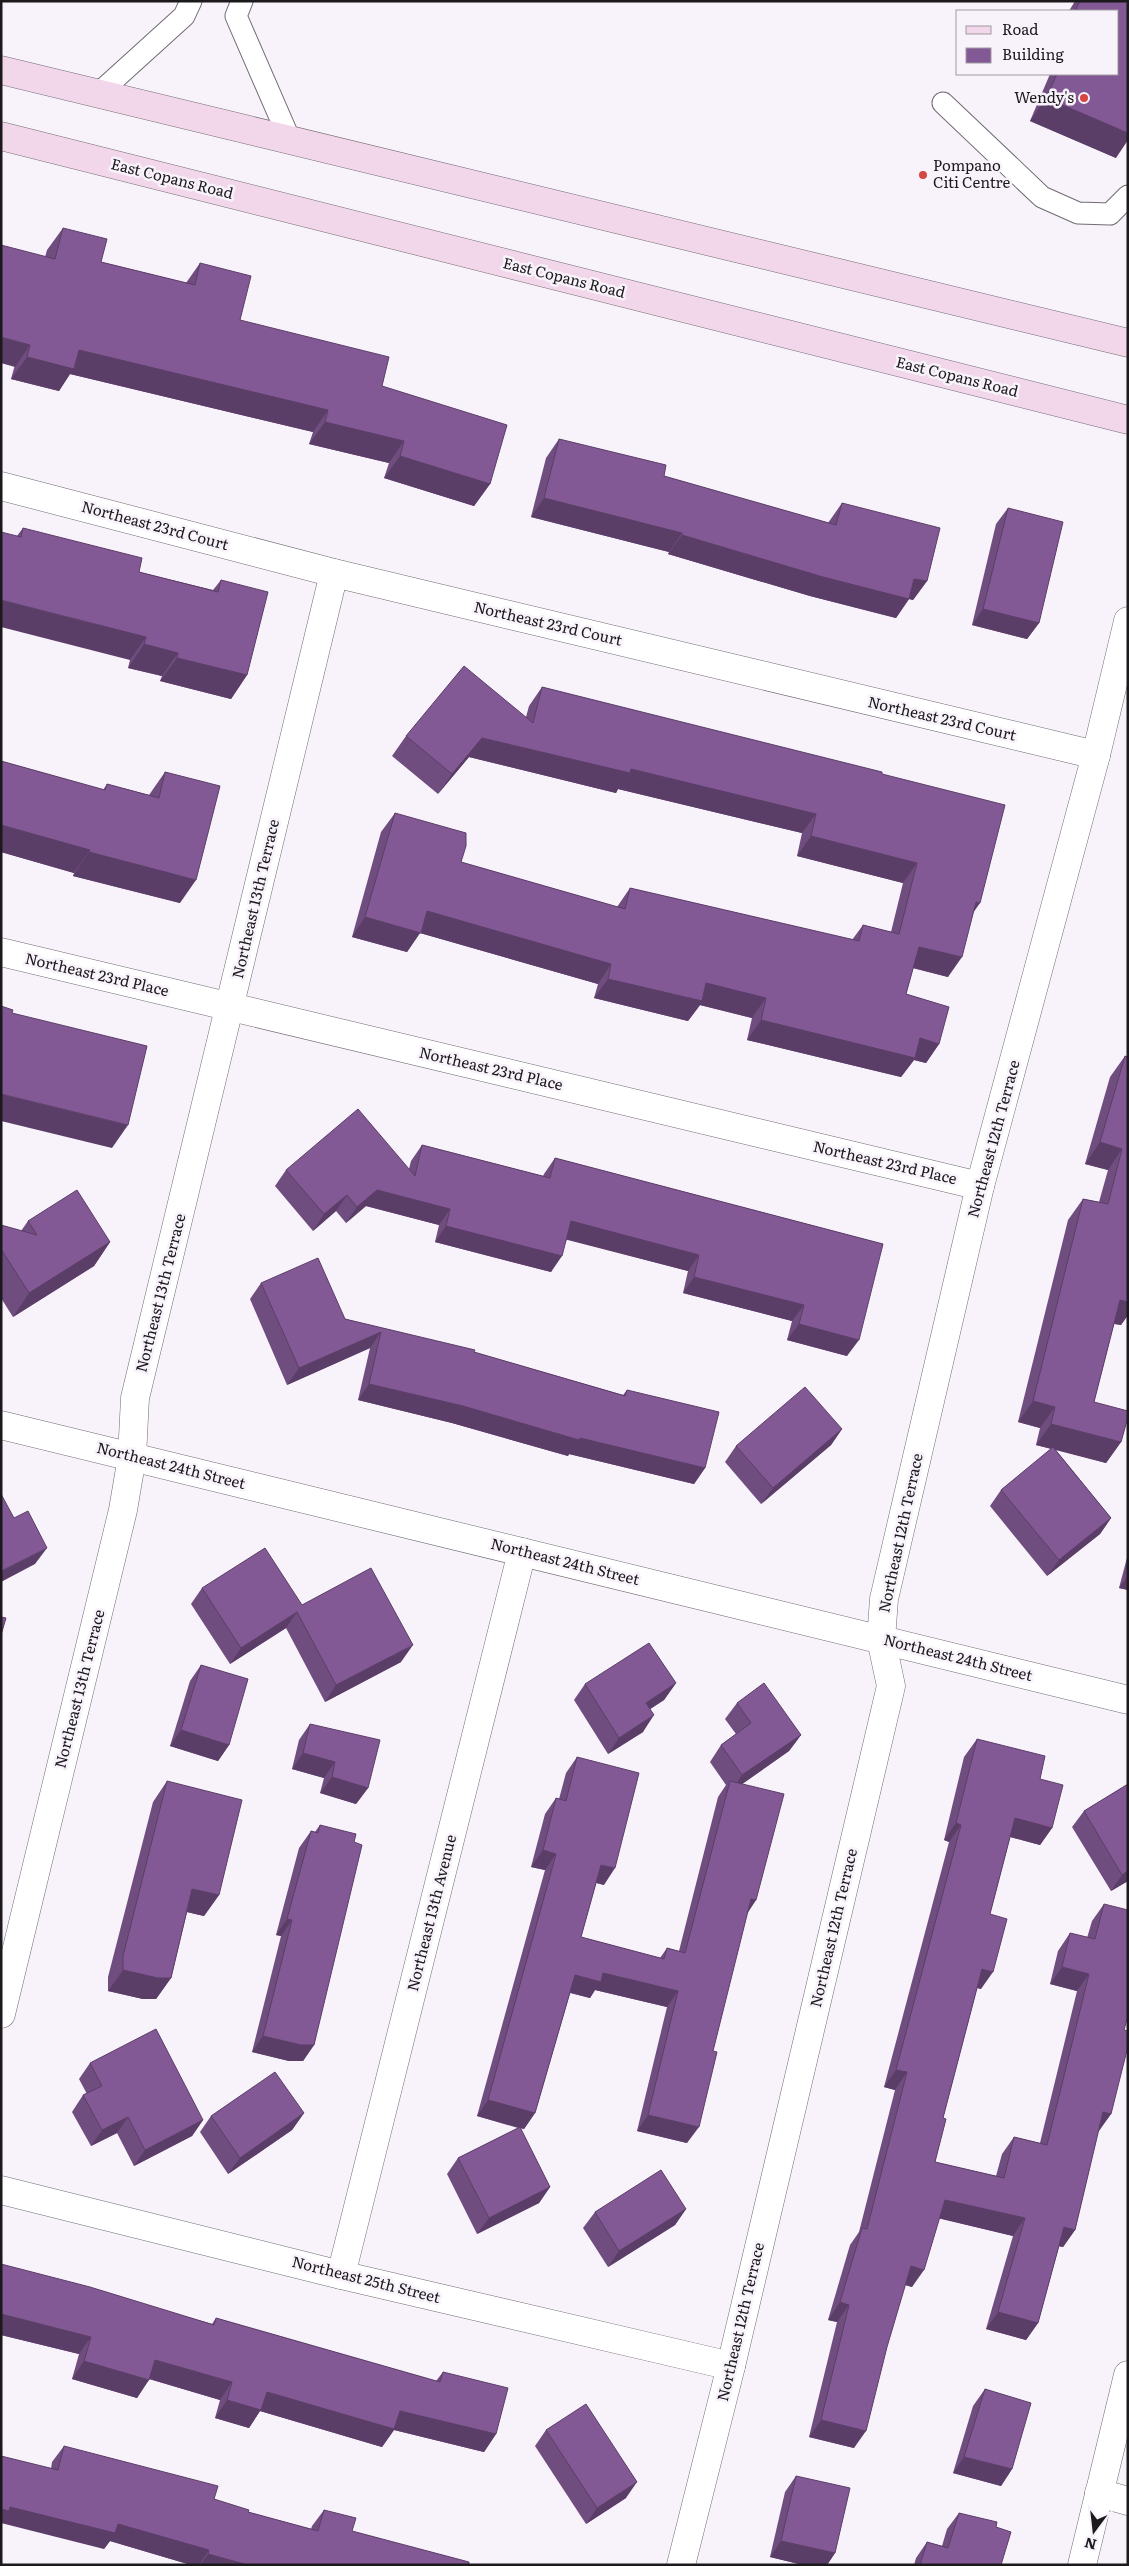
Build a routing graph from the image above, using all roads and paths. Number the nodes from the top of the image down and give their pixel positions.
1 (191, 1) edge
2 (242, 1) edge
3 (9, 75) edge
4 (100, 93) junction
5 (943, 103) dead end
6 (1, 136) edge
7 (289, 138) junction
8 (1128, 196) edge
9 (1128, 343) edge
10 (1128, 420) edge
11 (1, 486) edge
12 (334, 573) junction
13 (1128, 621) edge
14 (1096, 756) junction
15 (1, 952) edge
16 (230, 1007) junction
17 (980, 1186) junction
18 (1, 1425) edge
19 (132, 1457) junction
20 (522, 1552) junction
21 (881, 1639) junction
22 (1128, 1700) edge
23 (1, 2014) edge
24 (1, 2190) edge
25 (341, 2275) junction
26 (731, 2366) junction
27 (1128, 2375) edge
28 (1099, 2493) junction
29 (1128, 2501) edge
30 (681, 2565) edge
31 (1082, 2565) edge

1 - 4 lane
2 - 7 lane
3 - 4 main road
4 - 7 main road
5 - 8 lane
6 - 10 main road, East Copans Road
7 - 9 main road
11 - 12 street, Northeast 23rd Court
12 - 14 street, Northeast 23rd Court
12 - 16 street, Northeast 13th Terrace
13 - 14 street, Northeast 12th Terrace
14 - 17 street, Northeast 12th Terrace
15 - 16 street, Northeast 23rd Place
16 - 17 street, Northeast 23rd Place
16 - 19 street, Northeast 13th Terrace
17 - 21 street, Northeast 12th Terrace
18 - 19 street, Northeast 24th Street
19 - 20 street, Northeast 24th Street
19 - 23 street, Northeast 13th Terrace
20 - 21 street, Northeast 24th Street
20 - 25 street, Northeast 13th Avenue
21 - 22 street, Northeast 24th Street
21 - 26 street, Northeast 12th Terrace
24 - 25 street, Northeast 25th Street
25 - 26 street, Northeast 25th Street
26 - 30 street, Northeast 12th Terrace
27 - 28 street
28 - 29 street
28 - 31 street

